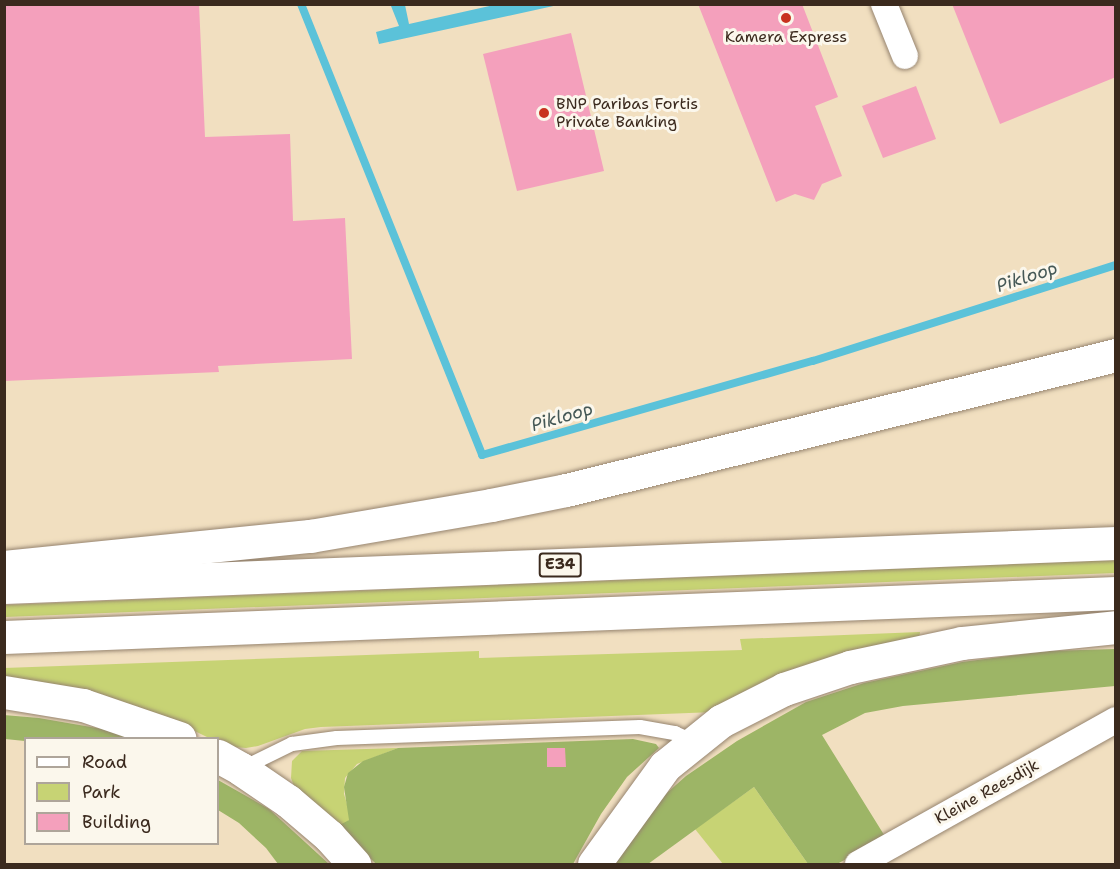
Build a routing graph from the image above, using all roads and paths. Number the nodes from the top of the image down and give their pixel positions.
1 (884, 4) edge
2 (905, 56) dead end
3 (1116, 355) edge
4 (1116, 543) edge
5 (4, 567) edge
6 (4, 587) edge
7 (1116, 593) edge
8 (1116, 627) edge
9 (4, 637) edge
10 (4, 692) edge
11 (1116, 720) edge
12 (176, 737) edge
13 (694, 742) junction
14 (229, 762) edge
15 (354, 864) edge
16 (594, 864) edge
17 (858, 864) edge

1 - 2 street
3 - 5 highway
4 - 6 highway, E34
7 - 9 highway
8 - 13 highway
10 - 12 highway
11 - 17 street, Kleine Reesdijk
13 - 14 lane
13 - 16 highway
14 - 15 highway

